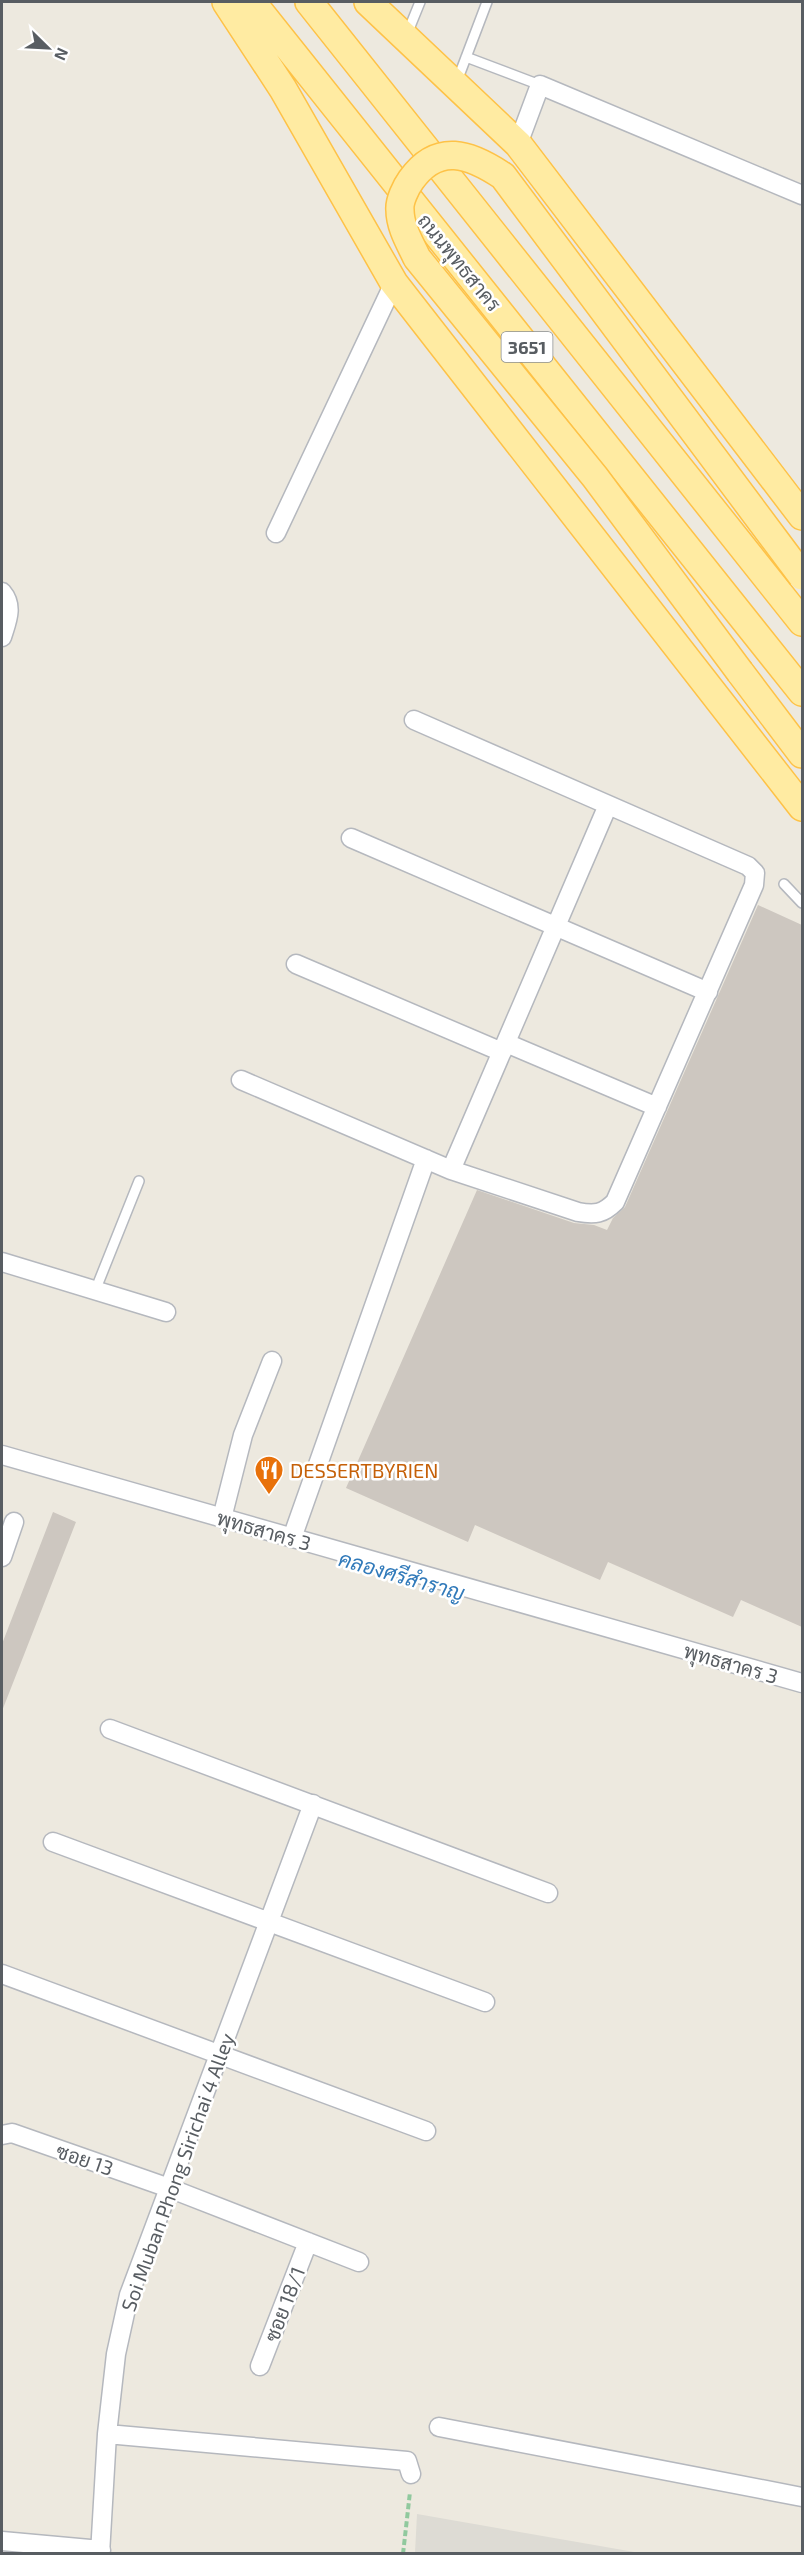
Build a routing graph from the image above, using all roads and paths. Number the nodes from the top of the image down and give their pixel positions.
1 (226, 2) edge
2 (252, 2) edge
3 (309, 2) edge
4 (368, 2) edge
5 (420, 2) edge
6 (487, 2) edge
7 (405, 39) junction
8 (466, 57) junction
9 (540, 85) junction
10 (455, 86) junction
11 (518, 144) junction
12 (802, 195) edge
13 (394, 283) junction
14 (802, 516) edge
15 (276, 533) dead end
16 (802, 576) edge
17 (2, 592) edge
18 (802, 622) edge
19 (2, 637) edge
20 (802, 692) edge
21 (414, 720) dead end
22 (802, 754) edge
23 (608, 806) junction
24 (802, 807) edge
25 (351, 838) dead end
26 (784, 884) dead end
27 (802, 903) edge
28 (556, 927) junction
29 (296, 964) dead end
30 (708, 992) junction
31 (504, 1048) junction
32 (242, 1080) dead end
33 (657, 1107) junction
34 (426, 1159) junction
35 (451, 1170) junction
36 (139, 1181) dead end
37 (2, 1262) edge
38 (95, 1291) junction
39 (166, 1312) dead end
40 (272, 1361) dead end
41 (2, 1455) edge
42 (222, 1518) junction
43 (14, 1522) dead end
44 (292, 1538) junction
45 (2, 1557) edge
46 (802, 1683) edge
47 (110, 1730) dead end
48 (313, 1803) junction
49 (52, 1842) dead end
50 (548, 1893) dead end
51 (269, 1920) junction
52 (2, 1974) edge
53 (484, 2002) dead end
54 (219, 2053) junction
55 (426, 2131) dead end
56 (2, 2135) edge
57 (169, 2188) junction
58 (308, 2242) junction
59 (359, 2262) dead end
60 (260, 2366) dead end
61 (439, 2427) dead end
62 (107, 2434) junction
63 (411, 2474) joint
64 (802, 2497) edge
65 (2, 2541) edge
66 (100, 2552) edge
67 (403, 2553) edge

1 - 13 main road
2 - 20 main road, ถนนพุทธสาคร / 3651
3 - 18 main road, 3651
4 - 7 main road
5 - 7 lane
6 - 8 lane
7 - 10 main road
8 - 9 lane
8 - 10 lane
9 - 11 street
9 - 12 street
10 - 11 main road
11 - 14 main road
13 - 15 street
13 - 24 main road
16 - 22 main road, bridge
17 - 19 street
21 - 23 street
23 - 28 street
23 - 30 street
25 - 28 street
26 - 27 lane
28 - 30 street
28 - 31 street
29 - 31 street
30 - 33 street
31 - 33 street
31 - 35 street
32 - 34 street
33 - 35 street
34 - 35 street
34 - 44 street
36 - 38 lane
37 - 38 street
38 - 39 street
40 - 42 street
41 - 42 street, พุทธสาคร 3
42 - 44 street, พุทธสาคร 3
43 - 45 street
44 - 46 street, พุทธสาคร 3
47 - 48 street
48 - 50 street
48 - 51 street, Soi Muban Phong Sirichai 4 Alley
49 - 51 street
51 - 53 street
51 - 54 street, Soi Muban Phong Sirichai 4 Alley
52 - 54 street
54 - 55 street
54 - 57 street, Soi Muban Phong Sirichai 4 Alley
56 - 57 street, ซอย 13
57 - 58 street, ซอย 13
57 - 62 street, Soi Muban Phong Sirichai 4 Alley
58 - 59 street, ซอย 13
58 - 60 street, ซอย 18/1
61 - 64 street
62 - 63 street
62 - 66 street, Soi Muban Phong Sirichai 4 Alley
63 - 67 path
65 - 66 street

